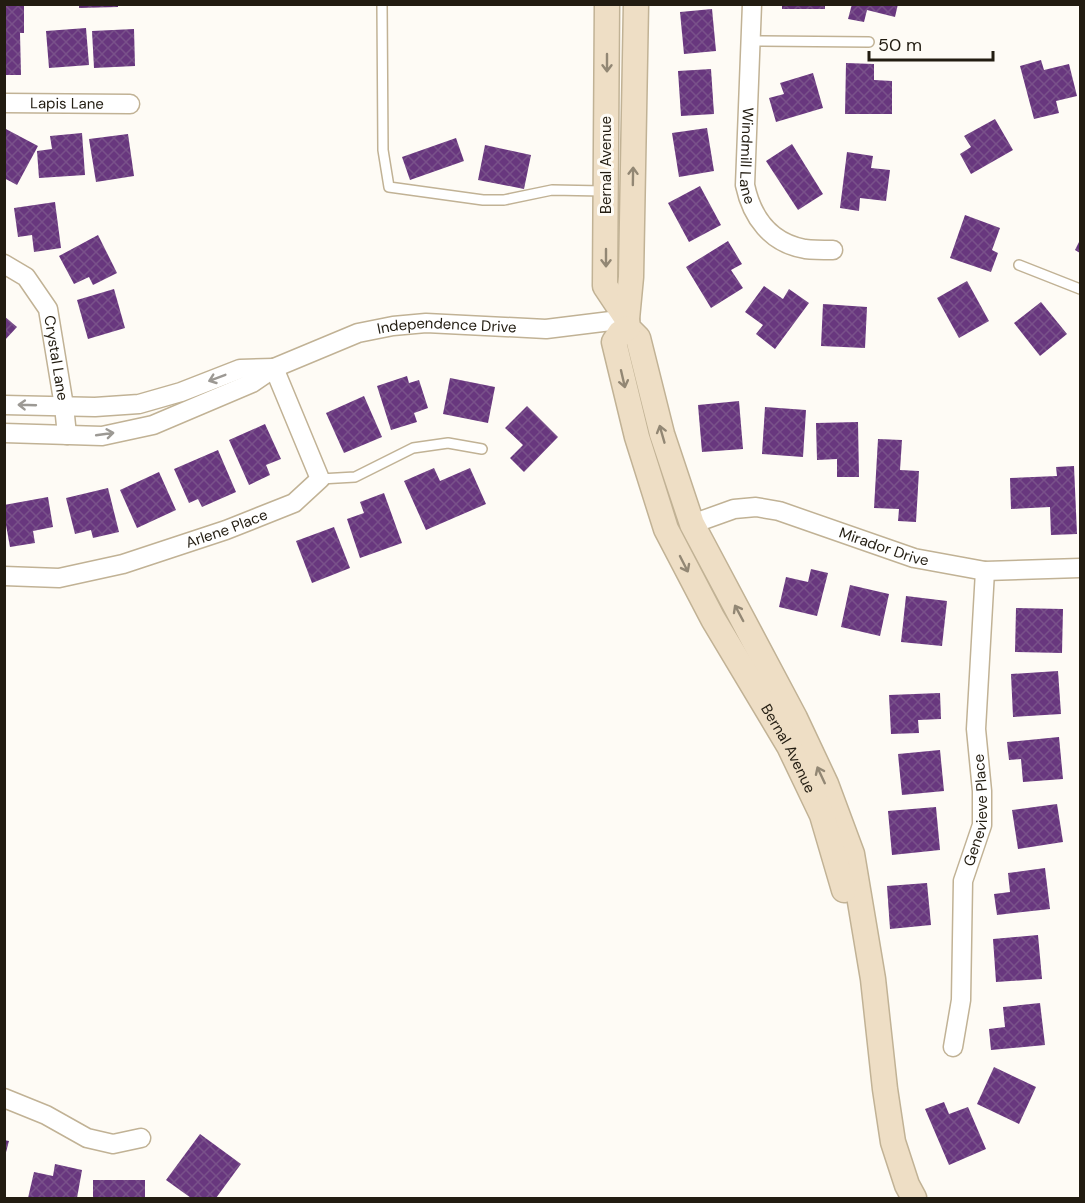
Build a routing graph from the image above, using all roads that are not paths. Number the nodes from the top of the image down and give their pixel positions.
1 (382, 4) edge
2 (607, 4) edge
3 (636, 4) edge
4 (752, 4) edge
5 (751, 41) junction
6 (869, 42) dead end
7 (4, 103) edge
8 (130, 104) dead end
9 (606, 191) junction
10 (833, 250) dead end
11 (4, 264) edge
12 (1018, 265) dead end
13 (1080, 289) edge
14 (628, 323) junction
15 (274, 368) junction
16 (4, 405) edge
17 (64, 406) junction
18 (4, 434) edge
19 (66, 435) junction
20 (482, 449) dead end
21 (320, 479) junction
22 (692, 524) junction
23 (1080, 568) edge
24 (985, 571) junction
25 (4, 576) edge
26 (953, 1047) dead end
27 (4, 1098) edge
28 (141, 1138) dead end
29 (897, 1198) edge
30 (914, 1198) edge

1 - 9 lane
2 -> 9 main road, Bernal Avenue
14 -> 3 main road, Bernal Avenue
4 - 5 street, Windmill Lane
5 - 6 lane
5 - 10 street, Windmill Lane
7 - 8 street, Lapis Lane
9 -> 14 main road, Bernal Avenue
11 - 17 street, Crystal Lane
12 - 13 lane
14 - 15 street, Independence Drive
22 -> 14 main road, Bernal Avenue
14 -> 29 main road, Bernal Avenue
15 -> 17 street, Independence Drive
19 -> 15 street, Independence Drive
15 - 21 street
17 -> 16 street, Independence Drive
17 - 19 street, Crystal Lane
18 - 19 street, Independence Drive
20 - 21 lane
21 - 25 street, Arlene Place
22 - 24 street, Mirador Drive
30 -> 22 main road, Bernal Avenue
23 - 24 street, Mirador Drive
24 - 26 street, Genevieve Place
27 - 28 street

